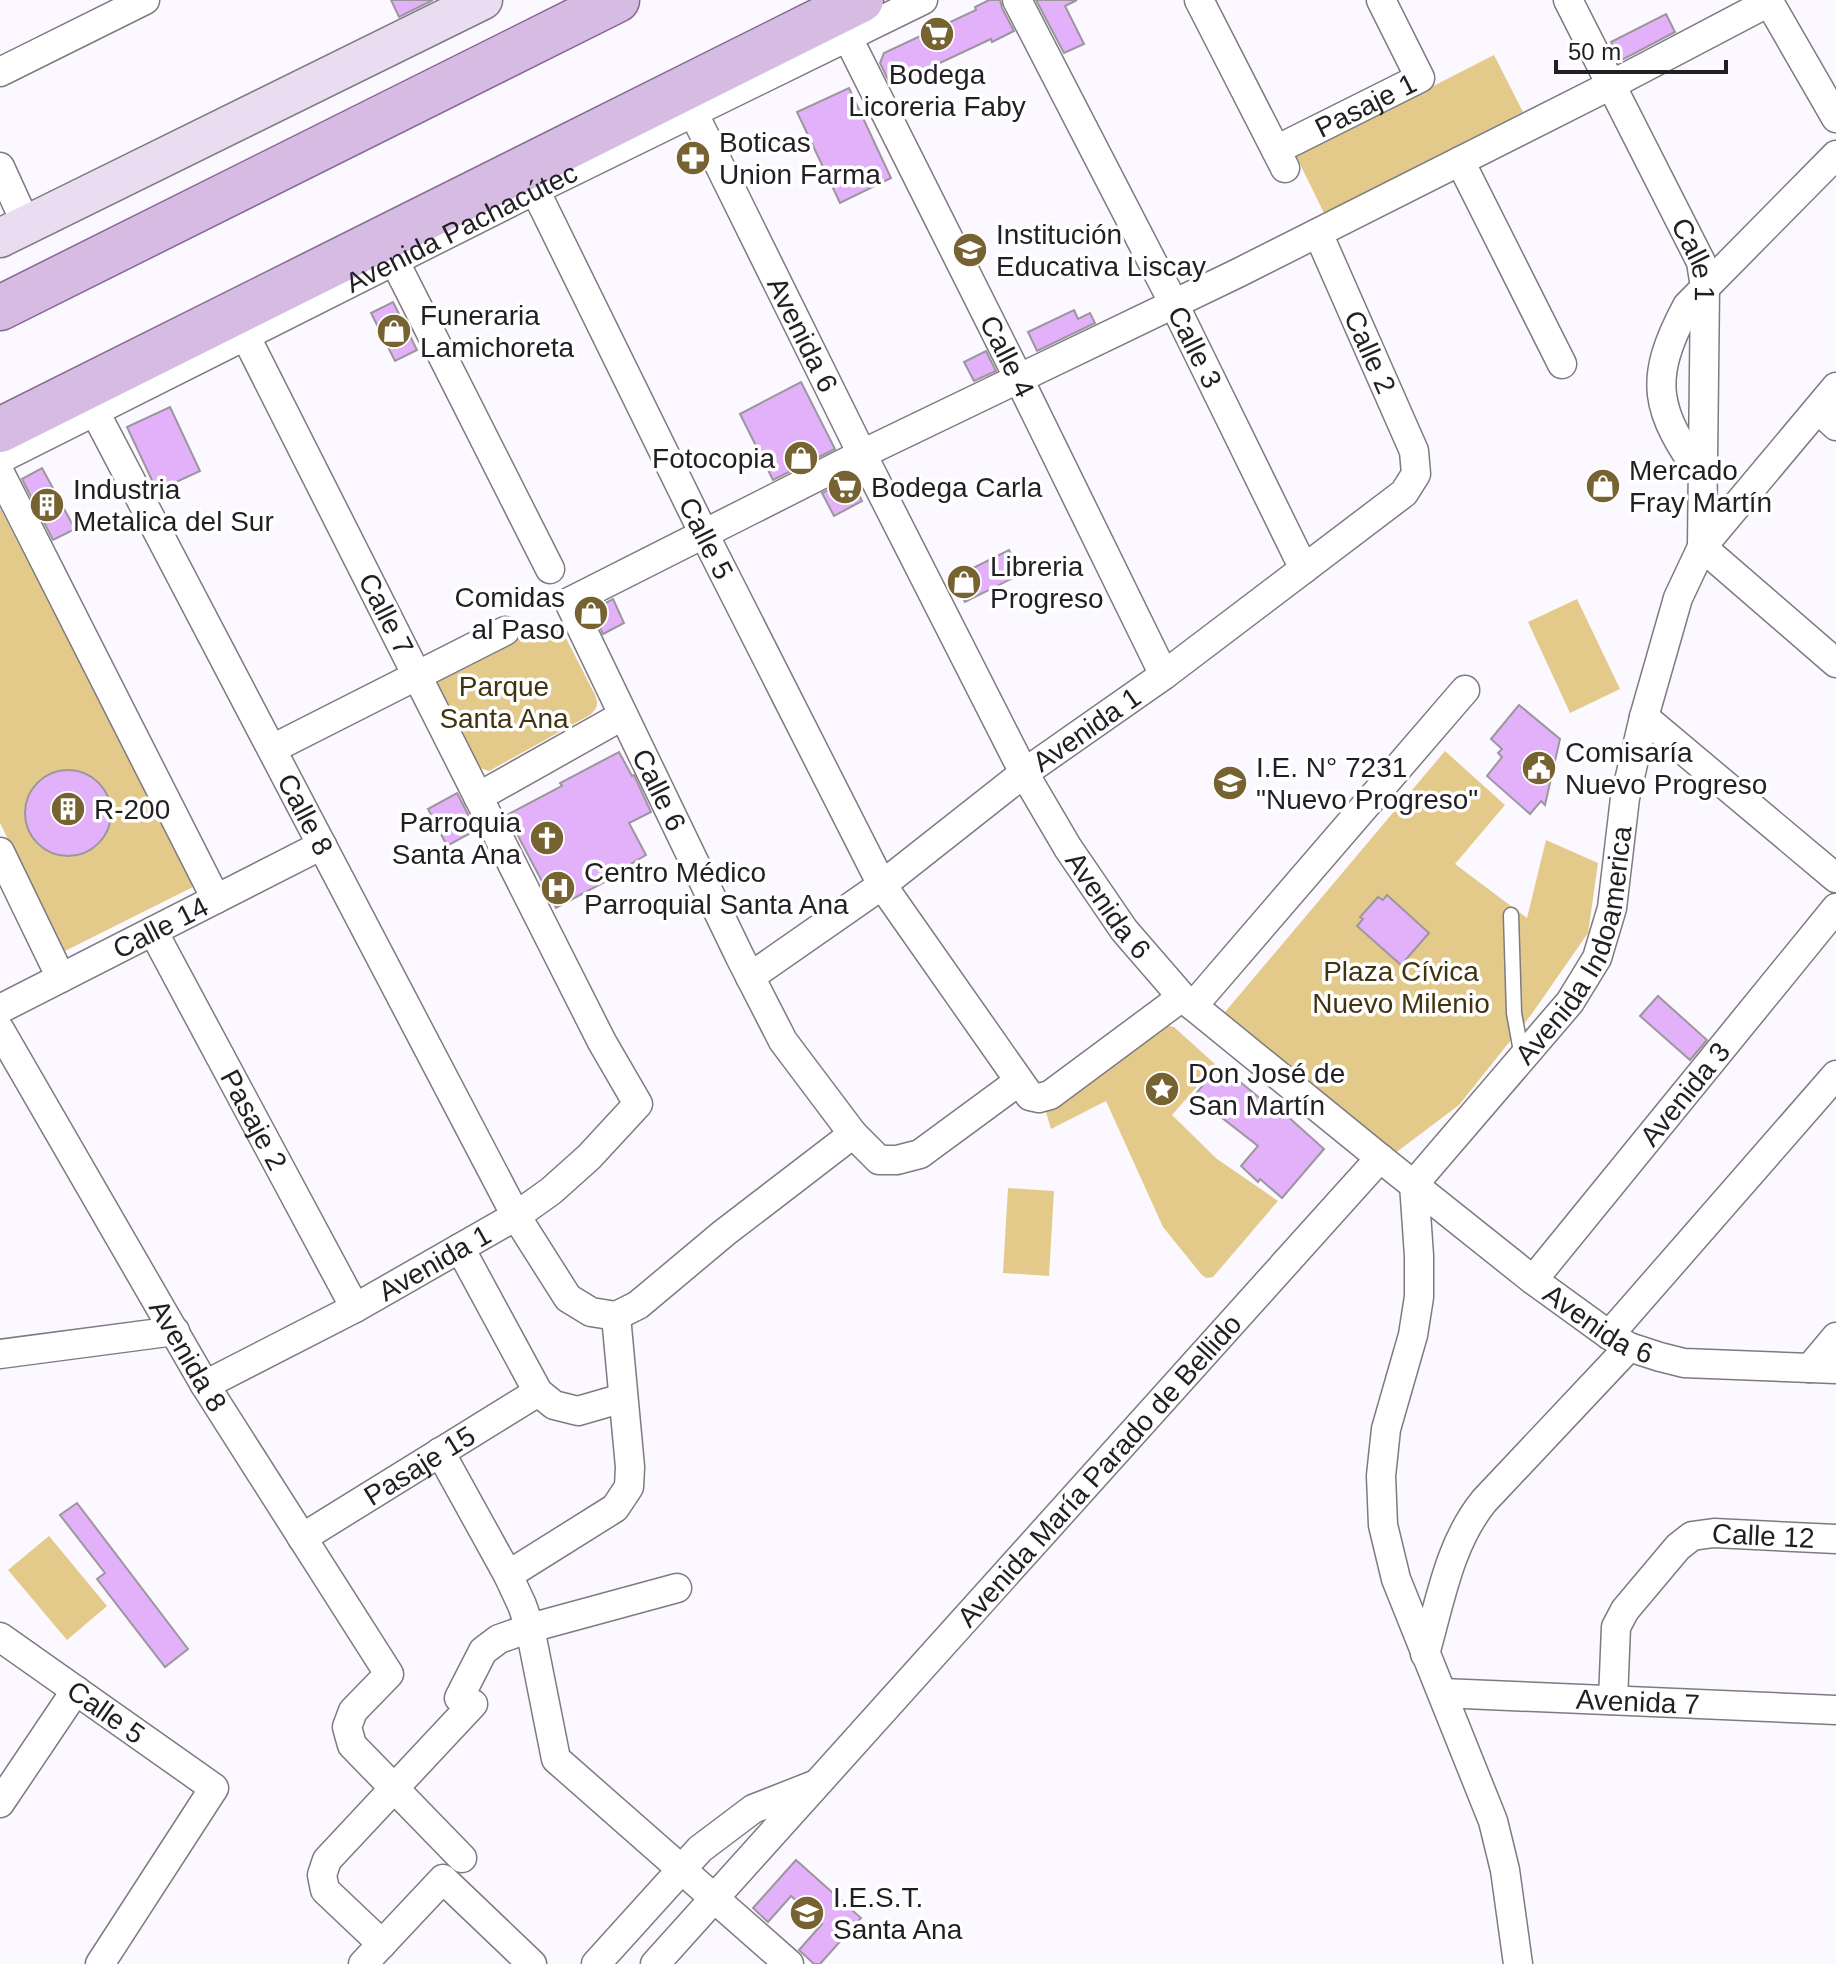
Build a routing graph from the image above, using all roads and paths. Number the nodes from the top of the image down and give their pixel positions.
1 (145, 0) edge
2 (483, 0) edge
3 (617, 0) edge
4 (923, 0) edge
5 (1017, 0) edge
6 (1199, 0) edge
7 (1381, 0) edge
8 (1568, 0) edge
9 (1768, 1) edge
10 (855, 19) edge
11 (0, 72) edge
12 (1611, 85) junction
13 (694, 114) junction
14 (1836, 118) edge
15 (1836, 155) edge
16 (1460, 161) junction
17 (0, 167) edge
18 (535, 190) junction
19 (13, 231) edge
20 (1318, 233) junction
21 (395, 262) junction
22 (1705, 287) junction
23 (1174, 304) junction
24 (0, 308) edge
25 (246, 337) junction
26 (1562, 364) dead end
27 (1019, 379) junction
28 (1836, 387) edge
29 (95, 412) junction
30 (1827, 418) edge
31 (0, 430) edge
32 (862, 454) junction
33 (0, 459) edge
34 (0, 473) edge
35 (1416, 474) joint
36 (1703, 478) junction
37 (704, 534) junction
38 (1702, 547) junction
39 (550, 569) dead end
40 (1304, 569) junction
41 (505, 631) dead end
42 (1836, 663) edge
43 (1164, 675) junction
44 (417, 676) junction
45 (1465, 690) dead end
46 (622, 716) junction
47 (1644, 717) junction
48 (272, 749) junction
49 (1024, 773) junction
50 (478, 797) junction
51 (322, 845) junction
52 (0, 852) edge
53 (1836, 878) edge
54 (882, 885) junction
55 (216, 899) junction
56 (1836, 908) edge
57 (1511, 915) dead end
58 (153, 931) junction
59 (750, 977) junction
60 (61, 978) junction
61 (1187, 1002) junction
62 (0, 1009) edge
63 (0, 1030) edge
64 (1522, 1057) junction
65 (1836, 1075) edge
66 (1018, 1082) junction
67 (638, 1104) joint
68 (853, 1134) junction
69 (1380, 1158) junction
70 (1414, 1184) junction
71 (516, 1216) junction
72 (460, 1248) junction
73 (1533, 1280) junction
74 (355, 1308) junction
75 (616, 1316) junction
76 (175, 1331) junction
77 (1836, 1337) edge
78 (1619, 1341) junction
79 (0, 1354) edge
80 (1823, 1368) edge
81 (205, 1385) junction
82 (538, 1392) junction
83 (623, 1398) junction
84 (440, 1452) junction
85 (302, 1538) junction
86 (1836, 1539) edge
87 (508, 1575) junction
88 (677, 1588) dead end
89 (530, 1628) junction
90 (0, 1637) edge
91 (1425, 1654) junction
92 (76, 1690) junction
93 (1442, 1693) junction
94 (1613, 1700) junction
95 (1836, 1710) edge
96 (818, 1784) junction
97 (393, 1789) junction
98 (0, 1803) edge
99 (462, 1858) dead end
100 (682, 1869) junction
101 (716, 1897) junction
102 (372, 1954) edge
103 (100, 1964) edge
104 (532, 1964) edge
105 (596, 1964) edge
106 (655, 1964) edge
107 (789, 1964) edge
108 (1518, 1964) edge

1 - 11 street
2 - 19 street
3 - 24 main road
4 - 10 street, Avenida Pachacútec
5 - 23 street, Calle 3
6 - 7 street, Pasaje 1
8 - 12 street, Calle 1
9 - 12 street
9 - 14 street
10 - 13 street, Avenida Pachacútec
10 - 27 street, Calle 4
10 - 31 main road, Avenida Pachacútec
12 - 16 street
12 - 22 street, Calle 1
13 - 18 street, Avenida Pachacútec
13 - 32 street, Avenida 6
15 - 22 street
16 - 20 street
16 - 26 street
17 - 19 street
18 - 21 street, Avenida Pachacútec
18 - 37 street, Calle 5
20 - 23 street
20 - 35 street, Calle 2
21 - 25 street, Avenida Pachacútec
21 - 39 street
22 - 36 street, Calle 1
22 - 36 street
23 - 27 street
23 - 40 street, Calle 3
25 - 29 street, Avenida Pachacútec
25 - 44 street, Calle 7
27 - 32 street
27 - 43 street, Calle 4
28 - 30 street, Avenida Indoamerica
29 - 33 street, Avenida Pachacútec
29 - 48 street, Calle 8
30 - 38 street, Avenida Indoamerica
32 - 37 street
32 - 49 street, Avenida 6
34 - 55 street
35 - 40 street, Avenida 1
36 - 38 street, Calle 1
37 - 46 street, Calle 6
37 - 54 street, Calle 5
38 - 42 street
38 - 47 street, Avenida Indoamerica
40 - 43 street, Avenida 1
41 - 44 street
43 - 49 street, Avenida 1
44 - 48 street
44 - 50 street, Calle 7
45 - 61 street
46 - 50 street
46 - 59 street, Calle 6
47 - 53 street
47 - 64 street, Avenida Indoamerica
48 - 51 street, Calle 8
49 - 54 street, Avenida 1
49 - 61 street, Avenida 6
50 - 67 street, Calle 7
51 - 55 street, Calle 14
51 - 71 street, Calle 8
52 - 60 street
54 - 59 street, Avenida 1
54 - 66 street, Calle 5
55 - 58 street, Calle 14
56 - 73 street, Avenida 3
57 - 64 lane
58 - 60 street, Calle 14
58 - 74 street, Pasaje 2
59 - 68 street, Calle 6
60 - 62 street, Calle 14
61 - 66 street
61 - 69 street, Avenida 6
63 - 76 street, Avenida 8
64 - 70 street, Avenida Indoamerica
65 - 78 street
66 - 68 street, Calle 6
67 - 71 street, Avenida 1
68 - 75 street
69 - 70 street, Avenida 6
69 - 96 street, Avenida María Parado de Bellido
70 - 73 street, Avenida 6
70 - 91 street
71 - 72 street, Avenida 1
71 - 75 street, Calle 8
72 - 74 street, Avenida 1
72 - 82 street
73 - 78 street, Avenida 6
74 - 81 street, Avenida 1
75 - 83 street
76 - 79 street
76 - 81 street, Avenida 8
77 - 80 street
78 - 80 street, Avenida 6
78 - 91 street
81 - 85 street, Avenida 8
82 - 83 street
82 - 84 street, Pasaje 15
83 - 87 street
84 - 85 street, Pasaje 15
84 - 87 street
85 - 97 street, Avenida 8
86 - 94 street, Calle 12
87 - 89 street
88 - 89 street
89 - 97 street
89 - 100 street
90 - 92 street, Calle 5
91 - 93 street
92 - 98 street
92 - 103 street, Calle 5
93 - 94 street, Avenida 7
93 - 108 street
94 - 95 street, Avenida 7
96 - 100 street, Avenida María Parado de Bellido
96 - 101 street, Avenida María Parado de Bellido
97 - 99 street
97 - 102 street
100 - 101 street
100 - 105 street, Avenida María Parado de Bellido
101 - 106 street, Avenida María Parado de Bellido
101 - 107 street
102 - 104 street

